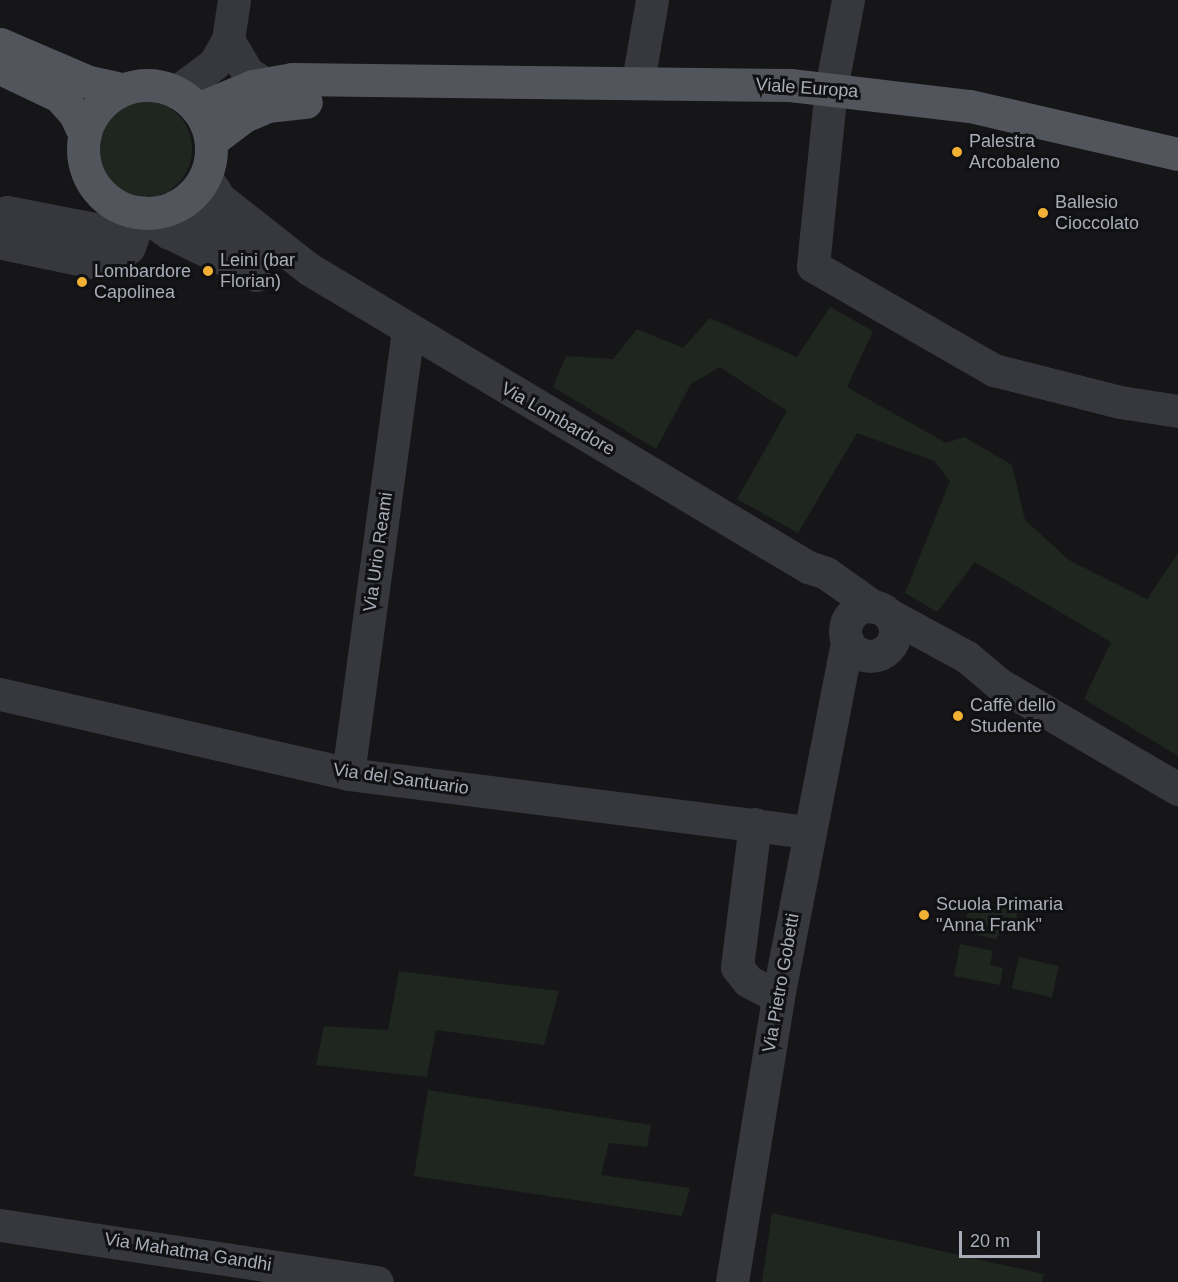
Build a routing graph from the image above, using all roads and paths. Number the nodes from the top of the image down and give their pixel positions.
1 (234, 0) edge
2 (652, 0) edge
3 (848, 0) edge
4 (228, 40) junction
5 (0, 44) edge
6 (0, 68) edge
7 (638, 81) junction
8 (265, 84) junction
9 (429, 84) junction
10 (831, 88) junction
11 (122, 89) junction
12 (187, 100) junction
13 (85, 135) junction
14 (211, 141) junction
15 (1178, 154) edge
16 (205, 176) junction
17 (175, 206) junction
18 (141, 212) junction
19 (4, 228) dead end
20 (309, 269) junction
21 (256, 275) dead end
22 (408, 331) junction
23 (1178, 411) edge
24 (808, 567) junction
25 (881, 610) junction
26 (862, 643) junction
27 (999, 684) junction
28 (0, 694) edge
29 (348, 774) junction
30 (1178, 789) edge
31 (755, 824) junction
32 (809, 832) junction
33 (778, 998) junction
34 (0, 1225) edge
35 (376, 1282) edge
36 (732, 1282) edge

1 - 4 street
2 - 7 street
3 - 10 street
4 - 8 street
4 - 12 street
5 - 11 main road
6 - 13 main road
7 - 9 main road, Viale Europa
7 - 10 main road, Viale Europa
8 - 9 main road, Viale Europa
8 - 12 main road, Viale Europa
9 - 14 main road, Viale Europa
10 - 15 main road, Viale Europa
10 - 23 street
11 - 12 main road
11 - 13 main road
12 - 14 main road
13 - 18 main road
14 - 16 main road
16 - 17 main road
16 - 20 street, Via Lombardore
17 - 18 main road
17 - 20 street, Via Lombardore
18 - 19 street
18 - 21 street
20 - 22 street, Via Lombardore
22 - 24 street, Via Lombardore
22 - 29 street, Via Urio Reami
24 - 25 street, Via Lombardore
24 - 26 street, Via Lombardore
25 - 26 street
25 - 26 street, Via Pietro Gobetti
25 - 27 street, Via Lombardore
26 - 27 street, Via Lombardore
26 - 32 street, Via Pietro Gobetti
27 - 30 street, Via Lombardore
28 - 29 street, Via del Santuario
29 - 31 street, Via del Santuario
31 - 32 street, Via del Santuario
31 - 33 street
32 - 33 street, Via Pietro Gobetti
33 - 36 street, Via Pietro Gobetti
34 - 35 street, Via Mahatma Gandhi

